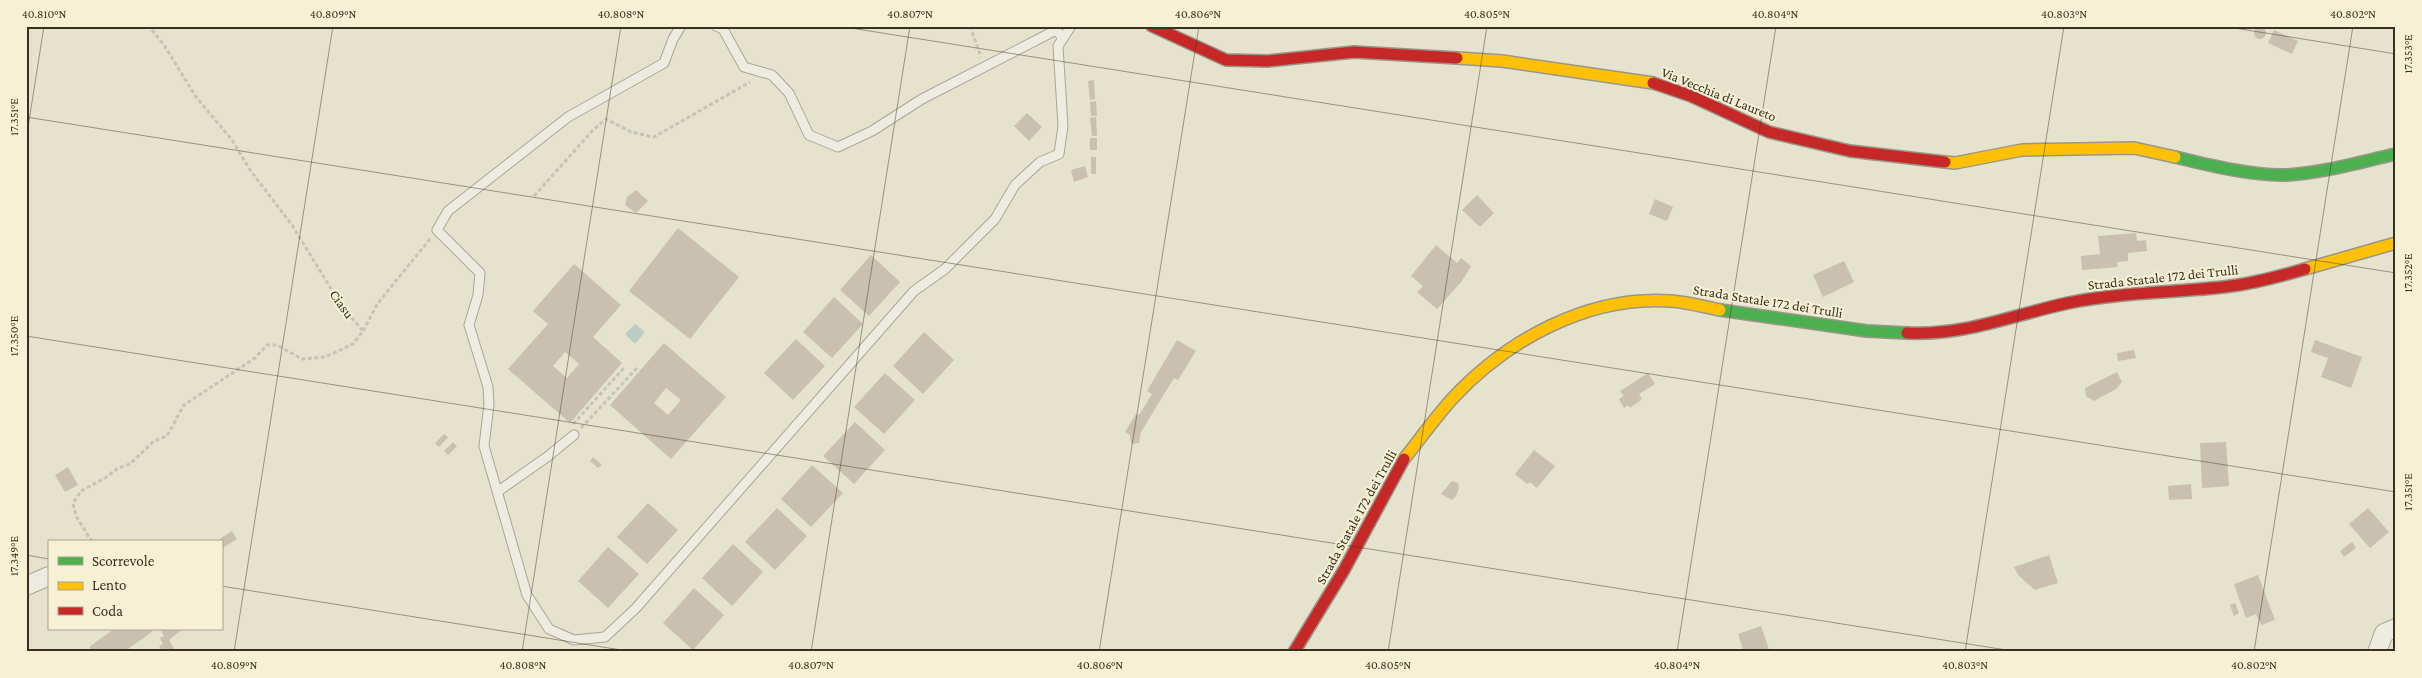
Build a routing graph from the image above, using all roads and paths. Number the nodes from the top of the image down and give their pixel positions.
1 (150, 26) edge
2 (680, 26) edge
3 (716, 26) edge
4 (970, 26) edge
5 (1071, 26) edge
6 (1152, 26) edge
7 (1063, 38) junction
8 (985, 66) junction
9 (772, 75) junction
10 (2396, 154) edge
11 (534, 196) dead end
12 (437, 230) junction
13 (2396, 243) edge
14 (363, 331) junction
15 (624, 368) dead end
16 (637, 368) dead end
17 (572, 436) junction
18 (497, 492) junction
19 (91, 540) edge
20 (48, 576) edge
21 (26, 586) edge
22 (2396, 628) edge
23 (1294, 652) edge
24 (2377, 652) edge

1 - 14 path, Ciasu
2 - 12 lane
3 - 9 lane
4 - 8 path
5 - 7 lane
6 - 10 main road, Via Vecchia di Laureto
7 - 8 lane
7 - 18 lane
8 - 9 lane
9 - 11 path
12 - 14 path
12 - 18 lane
13 - 23 main road, Strada Statale 172 dei Trulli
14 - 19 path, Ciasu
15 - 17 path
16 - 17 path
17 - 18 lane
20 - 21 street
22 - 24 street

